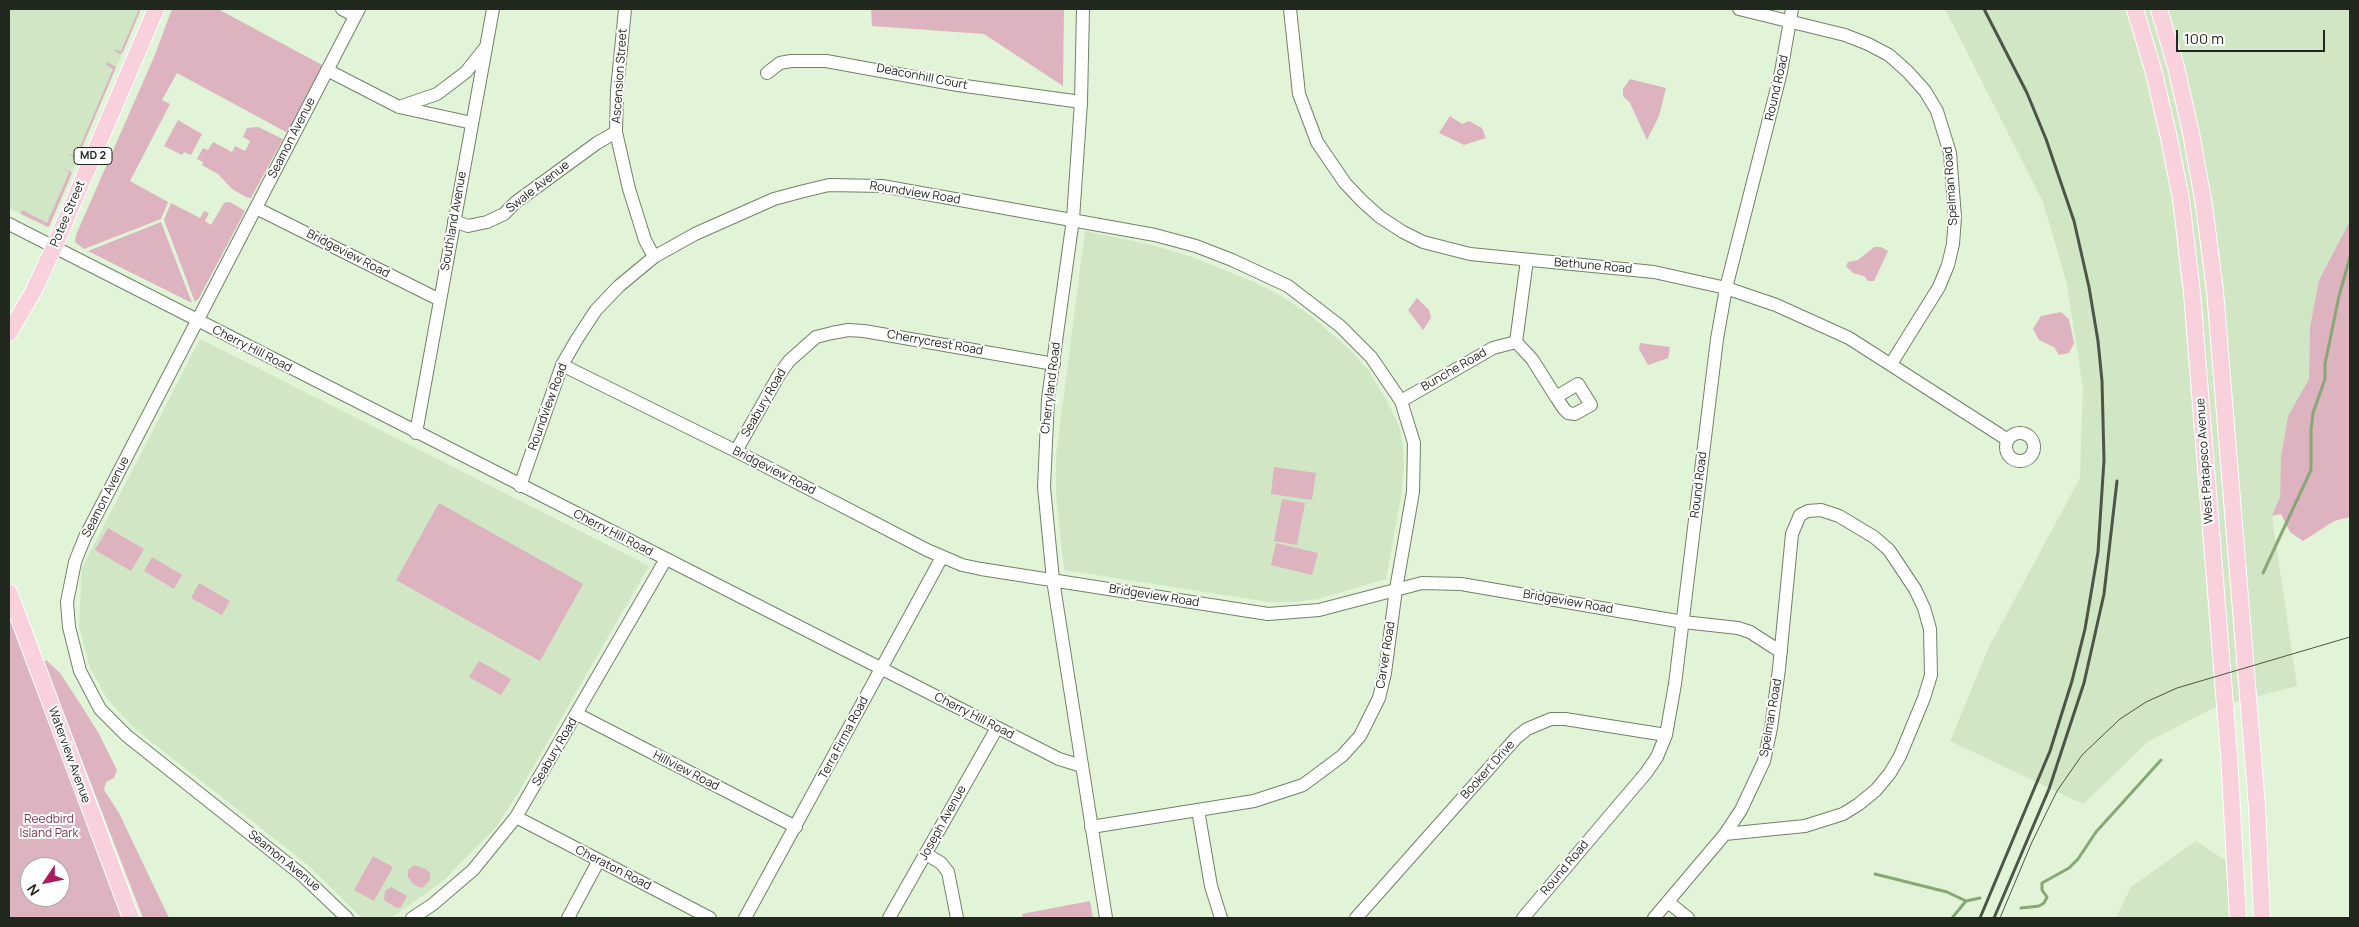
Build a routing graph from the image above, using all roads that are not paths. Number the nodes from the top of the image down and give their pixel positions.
1 (156, 9) edge
2 (342, 9) edge
3 (493, 9) edge
4 (625, 9) edge
5 (1083, 9) edge
6 (1290, 9) edge
7 (1739, 9) edge
8 (1792, 9) edge
9 (2135, 9) edge
10 (2159, 9) edge
11 (357, 12) edge
12 (1791, 23) junction
13 (486, 46) junction
14 (327, 70) junction
15 (767, 73) dead end
16 (1081, 102) junction
17 (399, 107) junction
18 (472, 123) junction
19 (616, 132) junction
20 (256, 208) junction
21 (1073, 219) junction
22 (454, 221) junction
23 (9, 224) edge
24 (54, 247) junction
25 (654, 258) junction
26 (1527, 260) junction
27 (1726, 288) junction
28 (440, 300) junction
29 (197, 321) junction
30 (9, 333) edge
31 (816, 338) joint
32 (1516, 342) junction
33 (1054, 364) junction
34 (1891, 364) junction
35 (562, 365) junction
36 (1556, 397) dead end
37 (1401, 400) junction
38 (416, 433) junction
39 (2008, 440) dead end
40 (736, 451) junction
41 (520, 486) junction
42 (942, 557) junction
43 (666, 559) junction
44 (1053, 580) junction
45 (1396, 589) junction
46 (9, 592) edge
47 (1683, 622) junction
48 (1781, 652) junction
49 (880, 668) junction
50 (577, 714) junction
51 (997, 728) junction
52 (1666, 735) junction
53 (2230, 755) junction
54 (1082, 766) junction
55 (1198, 810) junction
56 (516, 817) junction
57 (796, 827) junction
58 (1091, 827) junction
59 (1725, 834) junction
60 (2260, 849) junction
61 (926, 854) junction
62 (599, 860) junction
63 (2237, 884) junction
64 (1668, 902) junction
65 (131, 918) edge
66 (347, 918) edge
67 (412, 918) edge
68 (568, 918) edge
69 (710, 918) edge
70 (745, 918) edge
71 (889, 918) edge
72 (956, 918) edge
73 (1106, 918) edge
74 (1222, 918) edge
75 (1356, 918) edge
76 (1522, 918) edge
77 (1654, 918) edge
78 (1688, 918) edge
79 (2238, 918) edge
80 (2262, 918) edge

1 - 24 main road, Potee Street / MD 2
2 - 11 street
3 - 13 street, Southland Avenue
4 - 19 street, Ascension Street
5 - 16 street, Cherryland Road
6 - 26 street, Bethune Road
7 - 12 street, Spelman Road
8 - 12 street, Round Road
9 - 53 main road, West Patapsco Avenue
10 - 60 main road, West Patapsco Avenue
11 - 14 street, Seamon Avenue
12 - 27 street, Round Road
12 - 34 street, Spelman Road
13 - 17 street
13 - 18 street, Southland Avenue
14 - 17 street
14 - 20 street, Seamon Avenue
15 - 16 street, Deaconhill Court
16 - 21 street, Cherryland Road
17 - 18 street
18 - 22 street, Southland Avenue
19 - 22 street, Swale Avenue
19 - 25 street, Ascension Street
20 - 28 street, Bridgeview Road
20 - 29 street, Seamon Avenue
21 - 25 street, Roundview Road
21 - 33 street, Cherryland Road
21 - 37 street, Roundview Road
22 - 28 street, Southland Avenue
23 - 24 street, Cherry Hill Road
24 - 29 street, Cherry Hill Road
24 - 30 main road, Potee Street / MD 2
25 - 35 street, Roundview Road
26 - 27 street, Bethune Road
26 - 32 street
27 - 34 street, Bethune Road
27 - 47 street, Round Road
28 - 38 street, Southland Avenue
29 - 38 street, Cherry Hill Road
29 - 66 street, Seamon Avenue
31 - 33 street, Cherrycrest Road
31 - 40 street, Seabury Road
32 - 36 street
32 - 37 street, Bunche Road
33 - 44 street, Cherryland Road
34 - 39 street, Bethune Road
35 - 40 street, Bridgeview Road
35 - 41 street, Roundview Road
37 - 45 street, Carver Road
38 - 41 street, Cherry Hill Road
40 - 42 street, Bridgeview Road
41 - 43 street, Cherry Hill Road
42 - 44 street, Bridgeview Road
42 - 49 street, Terra Firma Road
43 - 49 street, Cherry Hill Road
43 - 50 street, Seabury Road
44 - 45 street, Bridgeview Road
44 - 54 street, Cherryland Road
45 - 47 street, Bridgeview Road
45 - 55 street, Carver Road
46 - 65 main road, Waterview Avenue
47 - 48 street, Bridgeview Road
47 - 52 street, Round Road
48 - 59 street, Spelman Road
48 - 59 street, Spelman Road
49 - 51 street, Cherry Hill Road
49 - 57 street, Terra Firma Road
50 - 56 street, Seabury Road
50 - 57 street, Hillview Road
51 - 54 street, Cherry Hill Road
51 - 61 street, Joseph Avenue
52 - 75 street, Bookert Drive
52 - 76 street, Round Road
53 - 60 main road
53 - 63 main road, West Patapsco Avenue
54 - 58 street
55 - 58 street, Carver Road
55 - 74 street
56 - 62 street, Cheraton Road
56 - 67 street, Seabury Road
57 - 70 street, Terra Firma Road
58 - 73 street
59 - 64 street, Spelman Road
60 - 63 main road
60 - 80 main road, West Patapsco Avenue
61 - 71 street, Joseph Avenue
61 - 72 street
62 - 68 street
62 - 69 street, Cheraton Road
63 - 79 main road, West Patapsco Avenue
64 - 77 street, Spelman Road
64 - 78 street

